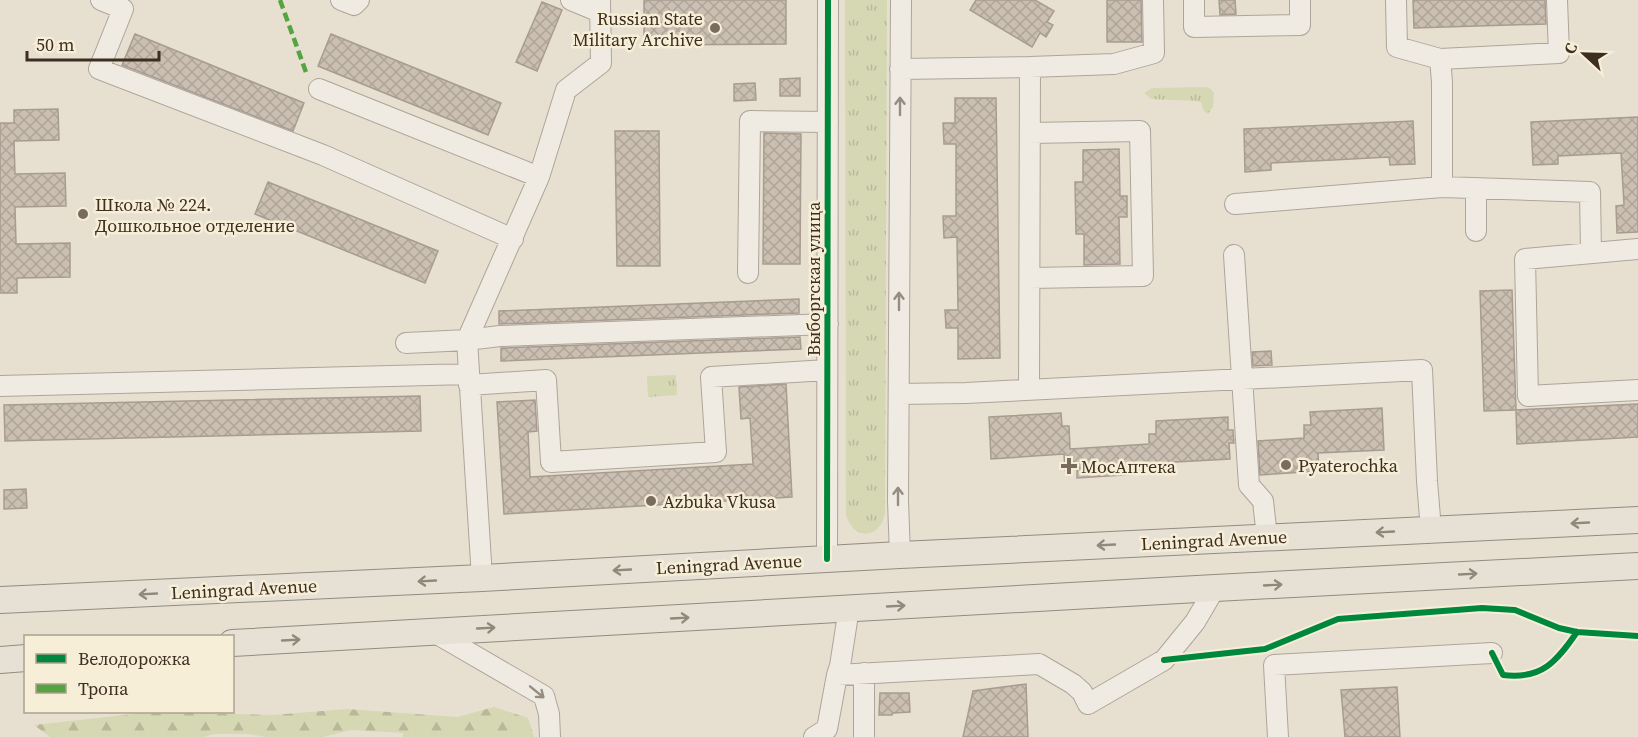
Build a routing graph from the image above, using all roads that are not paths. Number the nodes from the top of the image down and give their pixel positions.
1 (101, 0) edge
2 (340, 0) edge
3 (359, 0) edge
4 (571, 0) edge
5 (828, 0) edge
6 (901, 0) edge
7 (1153, 0) edge
8 (1194, 0) edge
9 (1300, 0) edge
10 (1396, 0) edge
11 (1557, 0) edge
12 (600, 6) edge
13 (1440, 59) junction
14 (1030, 67) junction
15 (900, 69) junction
16 (319, 89) dead end
17 (828, 122) junction
18 (1030, 133) junction
19 (539, 177) junction
20 (1442, 187) junction
21 (1476, 189) junction
22 (1234, 204) dead end
23 (1476, 231) dead end
24 (513, 239) junction
25 (1638, 249) edge
26 (1591, 253) junction
27 (1234, 255) dead end
28 (748, 273) dead end
29 (1030, 278) junction
30 (828, 324) junction
31 (467, 340) junction
32 (406, 343) dead end
33 (827, 370) junction
34 (1243, 378) junction
35 (469, 380) junction
36 (0, 386) edge
37 (1029, 389) junction
38 (1638, 390) edge
39 (899, 394) junction
40 (1638, 520) edge
41 (1431, 530) junction
42 (1267, 537) junction
43 (900, 555) junction
44 (827, 559) junction
45 (1638, 566) edge
46 (482, 578) junction
47 (1215, 588) junction
48 (0, 590) edge
49 (93, 596) junction
50 (0, 600) edge
51 (849, 608) junction
52 (432, 631) junction
53 (234, 644) edge
54 (0, 653) edge
55 (24, 653) edge
56 (1492, 653) dead end
57 (24, 658) edge
58 (0, 660) edge
59 (864, 673) junction
60 (837, 675) junction
61 (822, 734) edge
62 (550, 737) edge
63 (864, 737) edge
64 (1278, 737) edge

1 - 24 street
2 - 3 street
4 - 12 street
5 - 17 street, Выборгская улица
6 - 15 street
7 - 14 street
8 - 9 street
10 - 13 street
11 - 13 street
12 - 19 street
13 - 20 street
14 - 15 street
14 - 18 street
39 -> 15 street
16 - 19 street
17 - 28 street
17 - 30 street, Выборгская улица
18 - 29 street
18 - 29 street
19 - 24 street
20 - 21 street
20 - 22 street
21 - 23 street
21 - 26 street
24 - 31 street
25 - 26 street
26 - 38 street
27 - 34 street
29 - 37 street
30 - 31 street
30 - 33 street, Выборгская улица
31 - 32 street
31 - 35 street
33 - 35 street
33 - 44 street, Выборгская улица
34 - 37 street
34 - 41 street
34 - 42 street
35 - 36 street
35 - 46 street
37 - 39 street
43 -> 39 street
40 -> 41 main road, Leningrad Avenue
41 -> 42 main road, Leningrad Avenue
42 -> 43 main road, Leningrad Avenue
43 - 44 main road, Leningrad Avenue
44 -> 46 main road, Leningrad Avenue
47 -> 45 main road
46 -> 49 main road, Leningrad Avenue
51 -> 47 main road
47 - 59 street
48 - 49 main road
49 - 50 main road, Leningrad Avenue
52 -> 51 main road
51 - 60 street
53 -> 52 main road
52 -> 62 street
54 - 55 main road
56 - 64 street
57 - 58 main road
59 - 60 street
59 - 63 street
60 - 61 street

